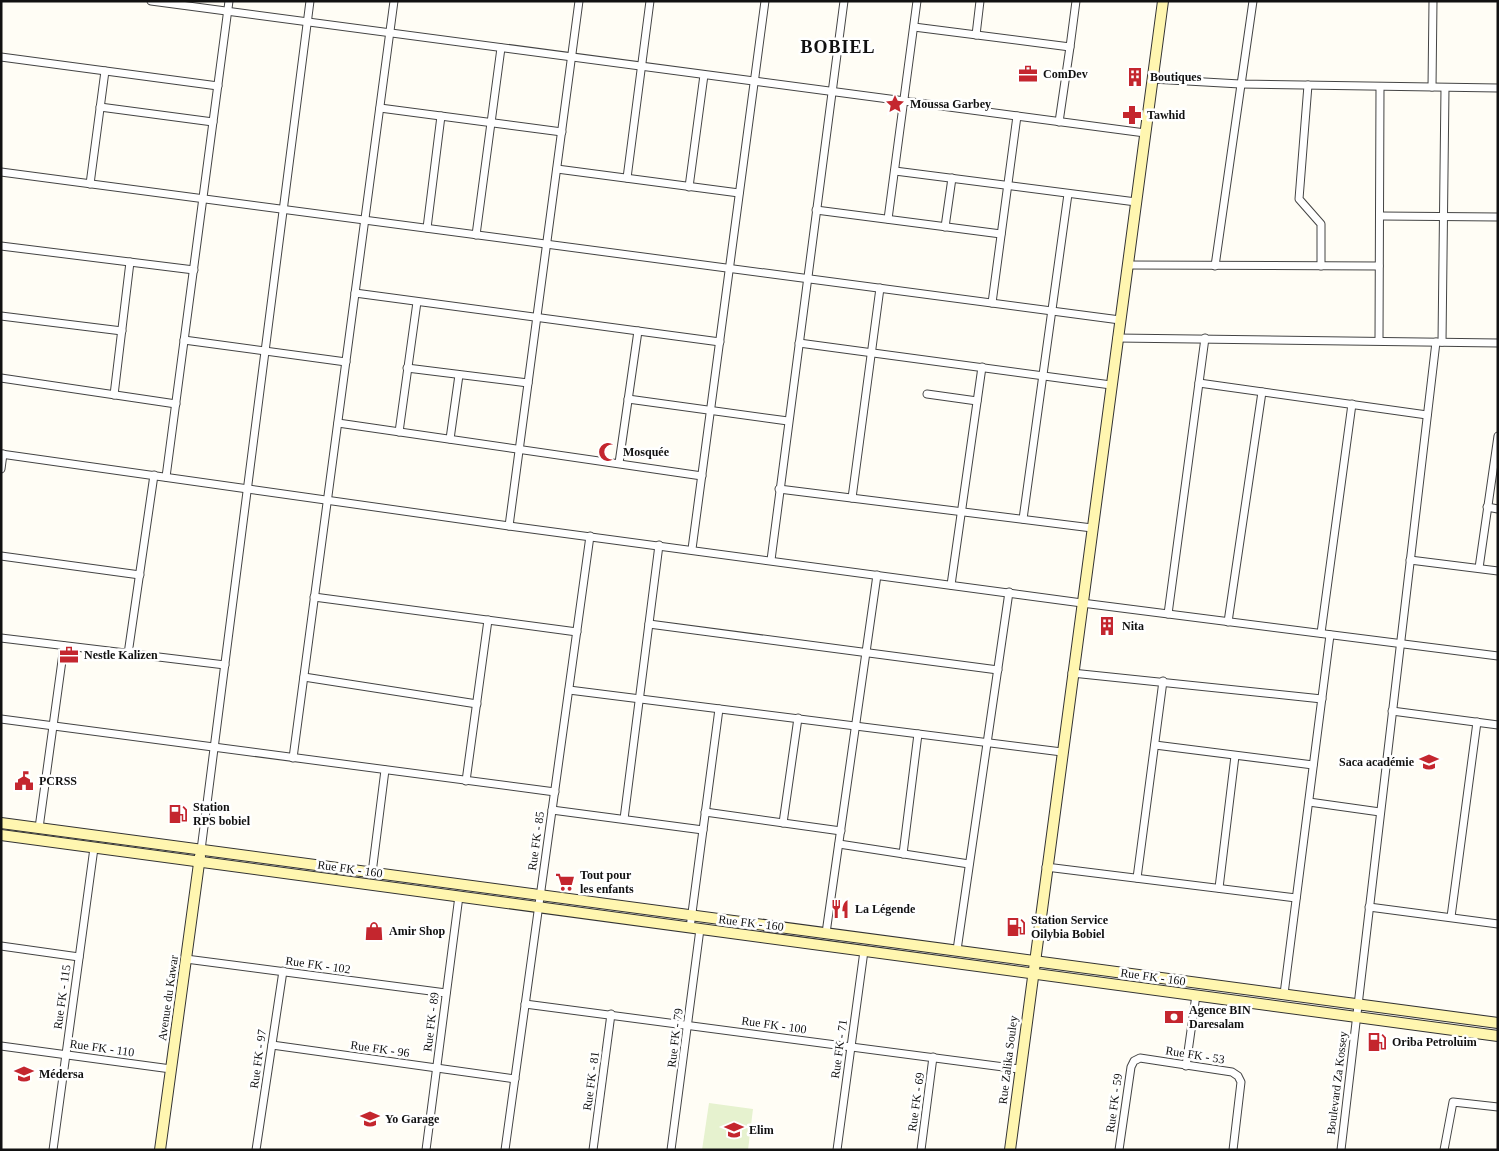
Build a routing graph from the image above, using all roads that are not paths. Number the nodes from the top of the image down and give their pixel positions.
1 (150, 1) edge
2 (229, 1) edge
3 (310, 1) edge
4 (394, 1) edge
5 (579, 1) edge
6 (650, 1) edge
7 (765, 1) edge
8 (844, 1) edge
9 (917, 1) edge
10 (980, 1) edge
11 (1076, 1) edge
12 (1163, 1) edge
13 (1252, 1) edge
14 (1434, 1) edge
15 (228, 12) junction
16 (307, 22) junction
17 (914, 27) junction
18 (390, 33) junction
19 (976, 35) junction
20 (1070, 47) junction
21 (501, 48) junction
22 (1, 57) edge
23 (572, 57) junction
24 (642, 66) junction
25 (105, 71) junction
26 (704, 75) junction
27 (1152, 79) junction
28 (754, 81) junction
29 (1240, 84) junction
30 (1308, 85) junction
31 (218, 86) junction
32 (1380, 87) junction
33 (1432, 88) junction
34 (1445, 88) junction
35 (1498, 88) edge
36 (832, 92) junction
37 (904, 101) junction
38 (100, 107) junction
39 (380, 108) junction
40 (441, 116) junction
41 (1017, 116) junction
42 (213, 122) junction
43 (1059, 122) junction
44 (491, 123) junction
45 (562, 132) junction
46 (1145, 133) junction
47 (557, 169) junction
48 (895, 171) junction
49 (1, 172) edge
50 (626, 178) junction
51 (952, 178) junction
52 (90, 184) junction
53 (1007, 186) junction
54 (689, 187) junction
55 (739, 193) junction
56 (1068, 194) junction
57 (203, 198) junction
58 (1136, 202) junction
59 (283, 209) junction
60 (816, 210) junction
61 (1380, 216) junction
62 (1444, 217) junction
63 (1498, 217) edge
64 (888, 219) junction
65 (365, 220) junction
66 (945, 227) junction
67 (426, 228) junction
68 (1001, 234) junction
69 (476, 235) junction
70 (547, 244) junction
71 (1, 246) edge
72 (130, 262) junction
73 (1127, 265) junction
74 (1215, 266) junction
75 (1320, 266) junction
76 (1380, 266) junction
77 (729, 268) junction
78 (194, 270) junction
79 (807, 279) junction
80 (880, 288) junction
81 (355, 293) junction
82 (417, 302) junction
83 (992, 303) junction
84 (1053, 311) junction
85 (1, 316) edge
86 (537, 319) junction
87 (1120, 320) junction
88 (122, 331) junction
89 (638, 331) junction
90 (1117, 338) junction
91 (1205, 338) junction
92 (184, 340) junction
93 (1379, 340) junction
94 (720, 342) junction
95 (1439, 342) junction
96 (799, 343) junction
97 (1498, 343) edge
98 (265, 350) junction
99 (872, 352) junction
100 (346, 362) junction
101 (982, 367) junction
102 (407, 368) junction
103 (459, 375) junction
104 (1044, 376) junction
105 (1, 378) edge
106 (528, 383) junction
107 (1199, 383) junction
108 (1111, 385) junction
109 (1262, 392) junction
110 (927, 394) dead end
111 (114, 395) junction
112 (628, 400) junction
113 (977, 400) junction
114 (176, 404) junction
115 (1352, 404) junction
116 (710, 411) junction
117 (1427, 415) junction
118 (788, 421) junction
119 (338, 423) junction
120 (399, 432) junction
121 (1498, 436) edge
122 (450, 439) junction
123 (519, 449) junction
124 (2, 454) edge
125 (619, 463) junction
126 (1, 469) edge
127 (154, 475) junction
128 (702, 476) junction
129 (166, 477) junction
130 (248, 488) junction
131 (779, 489) junction
132 (852, 498) junction
133 (328, 499) junction
134 (1487, 507) junction
135 (1498, 509) edge
136 (961, 512) junction
137 (1023, 519) junction
138 (509, 526) junction
139 (1092, 528) junction
140 (590, 536) junction
141 (659, 545) junction
142 (692, 549) junction
143 (1, 556) edge
144 (770, 560) junction
145 (1410, 560) junction
146 (1479, 568) junction
147 (1498, 571) edge
148 (140, 575) junction
149 (877, 575) junction
150 (951, 585) junction
151 (1009, 592) junction
152 (314, 597) junction
153 (1082, 604) junction
154 (1168, 614) junction
155 (488, 620) junction
156 (1228, 622) junction
157 (649, 624) junction
158 (577, 632) junction
159 (1321, 634) junction
160 (1330, 635) junction
161 (1, 638) edge
162 (1400, 643) junction
163 (64, 646) junction
164 (866, 653) junction
165 (128, 654) junction
166 (1498, 656) edge
167 (225, 665) junction
168 (998, 670) junction
169 (1072, 673) junction
170 (304, 677) junction
171 (1163, 681) junction
172 (569, 690) junction
173 (639, 698) junction
174 (1322, 699) junction
175 (477, 704) junction
176 (719, 708) junction
177 (1392, 711) junction
178 (798, 718) junction
179 (1, 720) edge
180 (1477, 722) junction
181 (1498, 725) edge
182 (53, 726) junction
183 (856, 726) junction
184 (918, 734) junction
185 (987, 742) junction
186 (1155, 745) junction
187 (214, 748) junction
188 (1062, 752) junction
189 (1235, 756) junction
190 (293, 758) junction
191 (1313, 765) junction
192 (385, 770) junction
193 (466, 781) junction
194 (554, 792) junction
195 (1309, 802) junction
196 (552, 810) junction
197 (705, 812) junction
198 (1380, 812) junction
199 (624, 819) junction
200 (1, 823) edge
201 (783, 823) junction
202 (39, 828) junction
203 (703, 830) junction
204 (841, 831) junction
205 (1, 835) edge
206 (839, 844) junction
207 (94, 848) junction
208 (201, 850) junction
209 (903, 854) junction
210 (200, 862) junction
211 (969, 864) junction
212 (1046, 867) junction
213 (372, 873) junction
214 (1137, 878) junction
215 (1219, 888) junction
216 (540, 895) junction
217 (459, 896) junction
218 (1296, 898) junction
219 (1369, 906) junction
220 (538, 907) junction
221 (691, 915) junction
222 (1451, 917) junction
223 (1498, 924) edge
224 (695, 929) junction
225 (826, 932) junction
226 (1, 946) edge
227 (957, 950) junction
228 (864, 951) junction
229 (79, 957) junction
230 (186, 959) junction
231 (1034, 960) junction
232 (282, 971) junction
233 (1032, 973) junction
234 (446, 994) junction
235 (1284, 994) junction
236 (1196, 995) junction
237 (525, 1004) junction
238 (1358, 1004) junction
239 (611, 1014) junction
240 (1356, 1018) junction
241 (1498, 1023) edge
242 (688, 1025) junction
243 (1498, 1036) edge
244 (272, 1045) junction
245 (1, 1046) edge
246 (851, 1046) junction
247 (66, 1055) junction
248 (933, 1057) junction
249 (1134, 1061) joint
250 (1186, 1066) junction
251 (436, 1068) junction
252 (171, 1069) junction
253 (1020, 1070) junction
254 (514, 1079) junction
255 (1498, 1107) edge
256 (53, 1150) edge
257 (160, 1150) edge
258 (256, 1150) edge
259 (426, 1150) edge
260 (505, 1150) edge
261 (593, 1150) edge
262 (672, 1150) edge
263 (836, 1150) edge
264 (921, 1150) edge
265 (1010, 1150) edge
266 (1119, 1150) edge
267 (1233, 1150) edge
268 (1341, 1150) edge
269 (1444, 1150) edge

1 - 15 street
2 - 15 street
3 - 16 street
4 - 18 street
5 - 23 street
6 - 24 street
7 - 28 street
8 - 36 street
9 - 17 street
10 - 19 street
11 - 20 street
12 - 27 main road, Rue Zalika Souley
13 - 29 street
14 - 33 street
15 - 16 street
15 - 31 street
16 - 18 street
16 - 59 street
17 - 19 street
17 - 37 street
18 - 21 street
18 - 39 street
19 - 20 street
20 - 43 street
21 - 23 street
21 - 44 street
22 - 25 street
23 - 24 street
23 - 45 street
24 - 26 street
24 - 50 street
25 - 31 street
25 - 38 street
26 - 28 street
26 - 54 street
27 - 29 street
27 - 46 main road, Rue Zalika Souley
28 - 36 street
28 - 55 street
29 - 30 street
29 - 74 street
30 - 32 street
30 - 75 street
31 - 42 street
32 - 33 street
32 - 61 street
33 - 34 street
34 - 35 street
34 - 62 street, Boulevard Za Kossey
36 - 37 street
36 - 60 street
37 - 41 street
37 - 48 street
38 - 42 street
38 - 52 street
39 - 40 street
39 - 65 street
40 - 44 street
40 - 67 street
41 - 43 street
41 - 53 street
42 - 57 street
43 - 46 street
44 - 45 street
44 - 69 street
45 - 47 street
46 - 58 main road, Rue Zalika Souley
47 - 50 street
47 - 70 street
48 - 51 street
48 - 64 street
49 - 52 street
50 - 54 street
51 - 53 street
51 - 66 street
52 - 57 street
53 - 56 street
53 - 68 street
54 - 55 street
55 - 77 street
56 - 58 street
56 - 84 street
57 - 59 street
57 - 78 street
58 - 73 main road, Rue Zalika Souley
59 - 65 street
59 - 98 street
60 - 64 street
60 - 79 street
61 - 62 street
61 - 76 street
62 - 63 street
62 - 95 street, Boulevard Za Kossey
64 - 66 street
65 - 67 street
65 - 81 street
66 - 68 street
67 - 69 street
68 - 83 street
69 - 70 street
70 - 77 street
70 - 86 street
71 - 72 street
72 - 78 street
72 - 88 street
73 - 74 street
73 - 87 main road, Rue Zalika Souley
74 - 75 street
75 - 76 street
76 - 93 street
77 - 79 street
77 - 94 street
78 - 92 street
79 - 80 street
79 - 96 street
80 - 83 street
80 - 99 street
81 - 82 street
81 - 100 street
82 - 86 street
82 - 102 street
83 - 84 street
84 - 87 street
84 - 104 street
85 - 88 street
86 - 89 street
86 - 106 street
87 - 90 main road, Rue Zalika Souley
88 - 111 street
89 - 94 street
89 - 112 street
90 - 91 street
90 - 108 main road, Rue Zalika Souley
91 - 93 street
91 - 107 street
92 - 98 street
92 - 114 street
93 - 95 street
94 - 116 street
95 - 97 street
95 - 117 street, Boulevard Za Kossey
96 - 99 street
96 - 118 street
98 - 100 street
98 - 130 street
99 - 101 street
99 - 132 street
100 - 119 street
101 - 104 street
101 - 113 street
102 - 103 street
102 - 120 street
103 - 106 street
103 - 122 street
104 - 108 street
104 - 137 street
105 - 111 street
106 - 123 street
107 - 109 street
107 - 154 street
108 - 139 main road, Rue Zalika Souley
109 - 115 street
109 - 156 street
110 - 113 street
111 - 114 street
112 - 116 street
112 - 125 street
113 - 136 street
114 - 129 street
115 - 117 street
115 - 159 street
116 - 118 street
116 - 128 street
117 - 145 street, Boulevard Za Kossey
118 - 131 street
119 - 120 street
119 - 133 street
120 - 122 street
121 - 134 street
122 - 123 street
123 - 125 street
123 - 138 street
124 - 126 street
124 - 127 street
125 - 128 street
127 - 129 street
127 - 148 street
128 - 142 street
129 - 130 street
130 - 133 street
130 - 167 street
131 - 132 street
131 - 144 street
132 - 136 street
133 - 138 street
133 - 152 street
134 - 135 street
134 - 146 street
136 - 137 street
136 - 150 street
137 - 139 street
138 - 140 street
139 - 153 main road, Rue Zalika Souley
140 - 141 street
140 - 158 street, Rue FK - 85
141 - 142 street
141 - 157 street
142 - 144 street
143 - 148 street
144 - 149 street
145 - 146 street
145 - 162 street, Boulevard Za Kossey
146 - 147 street
148 - 165 street
149 - 150 street
149 - 164 street
150 - 151 street
151 - 153 street
151 - 168 street
152 - 155 street
152 - 170 street
153 - 154 street
153 - 169 main road, Rue Zalika Souley
154 - 156 street
155 - 158 street
155 - 175 street
156 - 159 street
157 - 164 street
157 - 173 street
158 - 172 street, Rue FK - 85
159 - 160 street
160 - 162 street
160 - 174 street
161 - 163 street
162 - 166 street
162 - 177 street, Boulevard Za Kossey
163 - 165 street
163 - 182 street
164 - 168 street
164 - 183 street
165 - 167 street
167 - 187 street
168 - 185 street
169 - 171 street
169 - 188 main road, Rue Zalika Souley
170 - 175 street
170 - 190 street
171 - 174 street
171 - 186 street
172 - 173 street
172 - 194 street, Rue FK - 85
173 - 176 street
173 - 199 street
174 - 191 street
175 - 193 street
176 - 178 street
176 - 197 street, Rue FK - 79
177 - 180 street
177 - 198 street, Boulevard Za Kossey
178 - 183 street
178 - 201 street
179 - 182 street
180 - 181 street
180 - 222 street
182 - 187 street
182 - 202 street
183 - 184 street
183 - 204 street
184 - 185 street
184 - 209 street
185 - 188 street
185 - 211 street
186 - 189 street
186 - 214 street
187 - 190 street
187 - 208 street
188 - 212 main road, Rue Zalika Souley
189 - 191 street
189 - 215 street
190 - 192 street
191 - 195 street
192 - 193 street
192 - 213 street
193 - 194 street
194 - 196 street, Rue FK - 85
195 - 198 street
195 - 218 street
196 - 199 street
196 - 216 street, Rue FK - 85
197 - 201 street
197 - 203 street, Rue FK - 79
198 - 219 street, Boulevard Za Kossey
199 - 203 street
200 - 202 main road, Rue FK - 160
201 - 204 street
202 - 208 main road, Rue FK - 160
203 - 221 street, Rue FK - 79
204 - 206 street
205 - 207 main road, Rue FK - 160
206 - 209 street
206 - 225 street
207 - 210 main road, Rue FK - 160
207 - 229 street, Rue FK - 115
208 - 210 main road, Avenue du Kawar
208 - 213 main road, Rue FK - 160
209 - 211 street
210 - 217 main road, Rue FK - 160
210 - 230 main road, Avenue du Kawar
211 - 227 street
212 - 214 street
212 - 231 main road, Rue Zalika Souley
213 - 216 main road, Rue FK - 160
214 - 215 street
215 - 218 street
216 - 220 street, Rue FK - 85
216 - 221 main road, Rue FK - 160
217 - 220 main road, Rue FK - 160
217 - 234 street, Rue FK - 89
218 - 235 street
219 - 222 street
219 - 238 street, Boulevard Za Kossey
220 - 224 main road, Rue FK - 160
220 - 237 street, Rue FK - 85
221 - 224 street, Rue FK - 79
221 - 225 main road, Rue FK - 160
222 - 223 street
224 - 228 main road, Rue FK - 160
224 - 242 street, Rue FK - 79
225 - 227 main road, Rue FK - 160
226 - 229 street
227 - 231 main road, Rue FK - 160
228 - 233 main road, Rue FK - 160
228 - 246 street, Rue FK - 71
229 - 247 street, Rue FK - 115
230 - 232 street, Rue FK - 102
230 - 252 main road, Avenue du Kawar
231 - 233 main road, Rue Zalika Souley
231 - 235 main road, Rue FK - 160
232 - 234 street, Rue FK - 102
232 - 244 street, Rue FK - 97
233 - 236 main road, Rue FK - 160
233 - 253 main road, Rue Zalika Souley
234 - 251 street, Rue FK - 89
235 - 238 main road, Rue FK - 160
236 - 240 main road, Rue FK - 160
236 - 250 street
237 - 239 street, Rue FK - 100
237 - 254 street, Rue FK - 85
238 - 240 street, Boulevard Za Kossey
238 - 241 main road, Rue FK - 160
239 - 242 street, Rue FK - 100
239 - 261 street, Rue FK - 81
240 - 243 main road, Rue FK - 160
240 - 268 street, Boulevard Za Kossey
242 - 246 street, Rue FK - 100
242 - 262 street, Rue FK - 79
244 - 251 street, Rue FK - 96
244 - 258 street, Rue FK - 97
245 - 247 street, Rue FK - 110
246 - 248 street, Rue FK - 100
246 - 263 street, Rue FK - 71
247 - 252 street, Rue FK - 110
247 - 256 street, Rue FK - 115
248 - 253 street, Rue FK - 100
248 - 264 street, Rue FK - 69
249 - 250 street, Rue FK - 53
249 - 266 street, Rue FK - 59
250 - 267 street, Rue FK - 53
251 - 254 street, Rue FK - 96
251 - 259 street, Rue FK - 89
252 - 257 main road, Avenue du Kawar
253 - 265 main road, Rue Zalika Souley
254 - 260 street, Rue FK - 85
255 - 269 street

